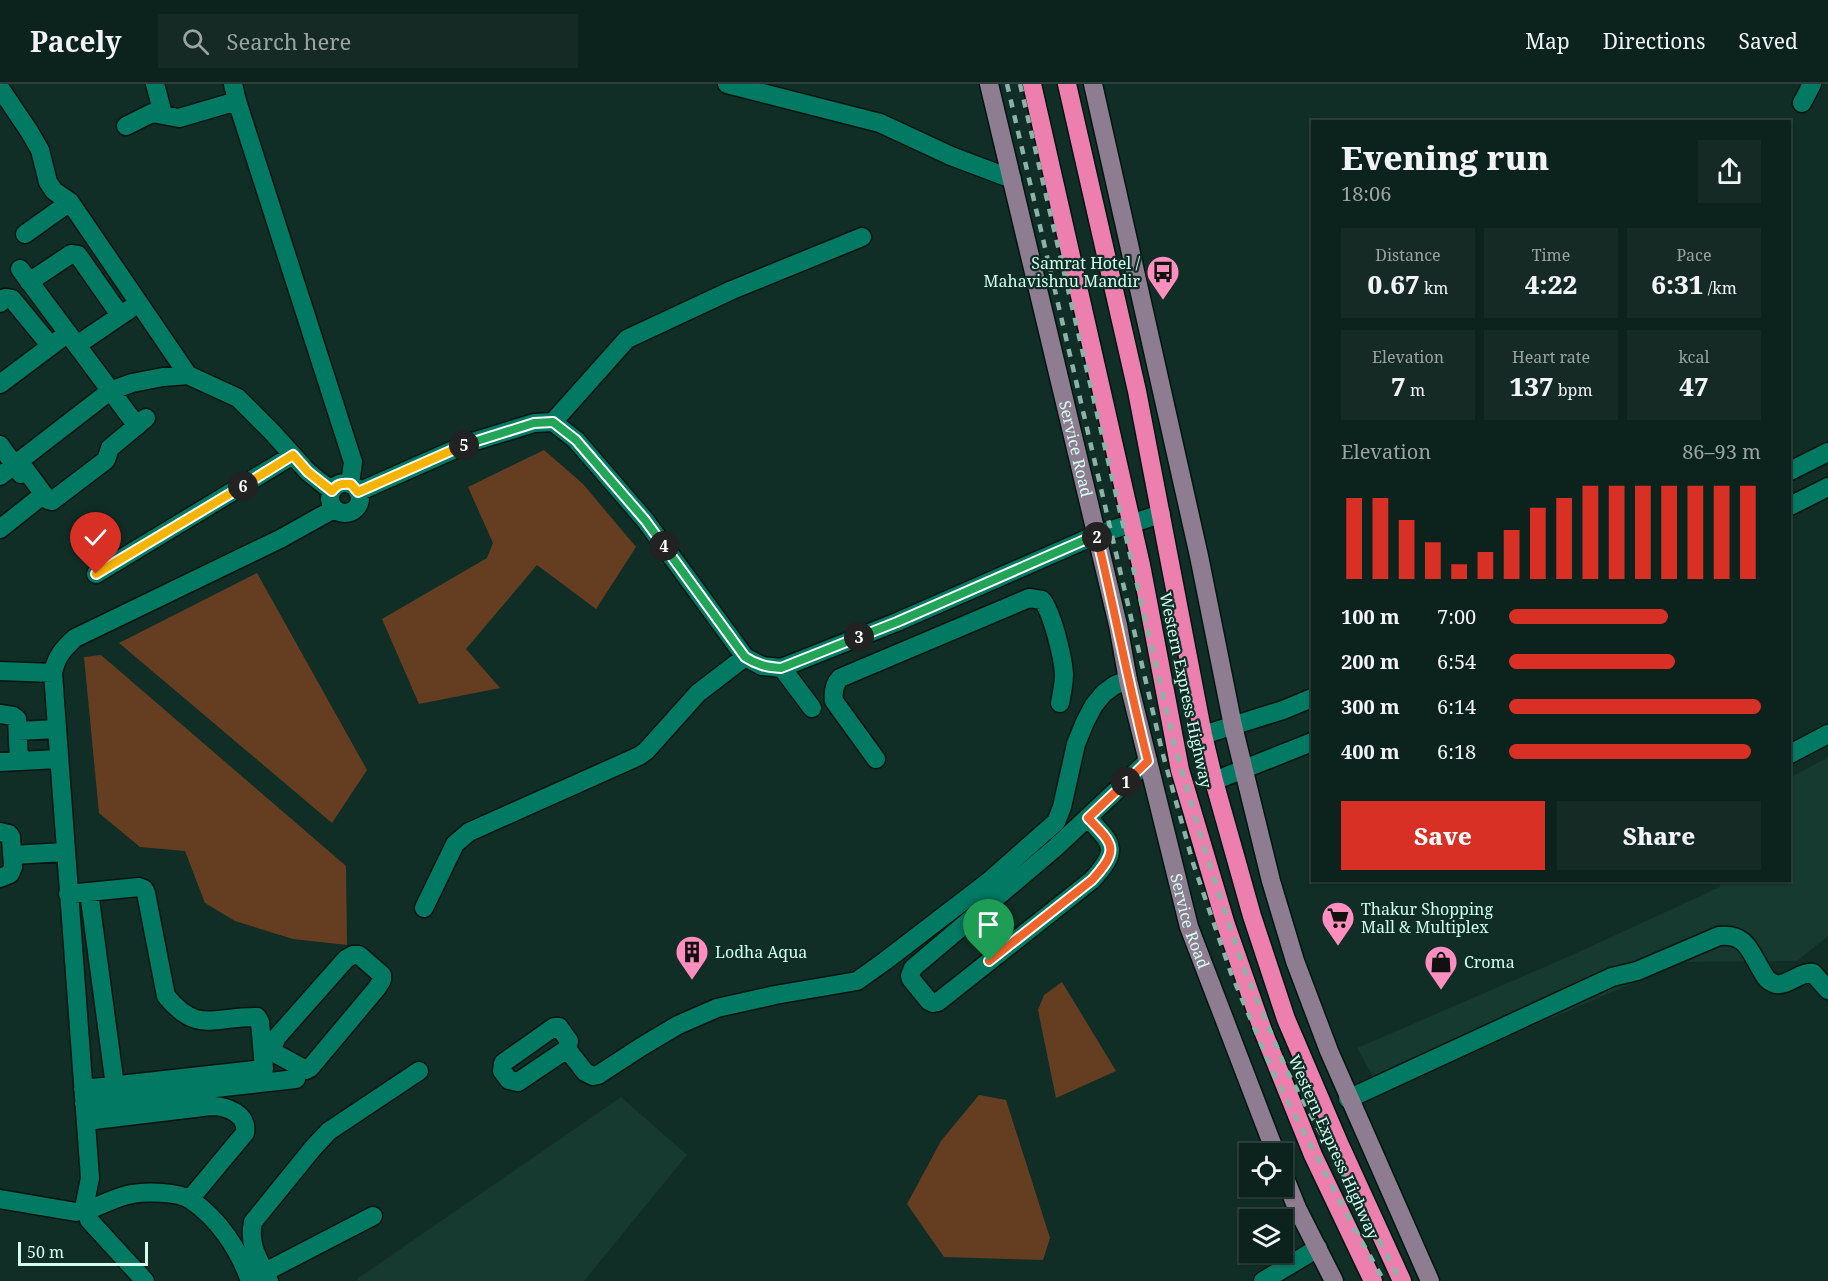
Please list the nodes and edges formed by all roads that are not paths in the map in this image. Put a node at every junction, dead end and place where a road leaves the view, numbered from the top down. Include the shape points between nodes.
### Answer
1 (155, 84) edge
2 (727, 84) edge
3 (989, 84) edge
4 (1032, 84) edge
5 (1067, 84) edge
6 (1093, 84) edge
7 (1812, 84) edge
8 (0, 88) edge
9 (235, 92) edge
10 (1802, 104) dead end
11 (163, 114) junction
12 (126, 126) dead end
13 (1012, 179) junction
14 (70, 202) junction
15 (26, 234) dead end
16 (862, 237) dead end
17 (0, 303) edge
18 (138, 303) junction
19 (120, 315) junction
20 (69, 334) junction
21 (45, 339) junction
22 (188, 375) junction
23 (0, 376) edge
24 (0, 384) edge
25 (110, 391) junction
26 (553, 422) junction
27 (0, 445) edge
28 (293, 455) junction
29 (1821, 456) edge
30 (11, 467) edge
31 (1791, 471) edge
32 (354, 488) junction
33 (1827, 488) edge
34 (333, 500) junction
35 (1791, 506) edge
36 (1161, 514) junction
37 (1131, 522) junction
38 (0, 529) edge
39 (1096, 535) junction
40 (96, 574) dead end
41 (921, 612) junction
42 (933, 639) junction
43 (745, 657) junction
44 (782, 668) junction
45 (0, 671) edge
46 (53, 673) junction
47 (1128, 680) junction
48 (1311, 698) edge
49 (1060, 703) dead end
50 (813, 708) dead end
51 (0, 714) edge
52 (1233, 726) junction
53 (57, 729) junction
54 (18, 731) junction
55 (1828, 734) edge
56 (1203, 735) junction
57 (1311, 742) edge
58 (1791, 753) edge
59 (58, 759) junction
60 (876, 759) dead end
61 (20, 761) junction
62 (1148, 761) junction
63 (0, 762) edge
64 (1243, 770) junction
65 (1214, 781) junction
66 (1088, 818) junction
67 (0, 832) edge
68 (65, 852) junction
69 (12, 855) junction
70 (0, 878) edge
71 (89, 892) junction
72 (68, 894) junction
73 (424, 908) dead end
74 (1828, 990) edge
75 (567, 1049) dead end
76 (271, 1051) junction
77 (419, 1071) dead end
78 (266, 1078) junction
79 (296, 1079) dead end
80 (115, 1086) junction
81 (153, 1088) junction
82 (211, 1098) junction
83 (84, 1104) junction
84 (1351, 1104) junction
85 (1272, 1143) edge
86 (1293, 1197) edge
87 (0, 1199) edge
88 (190, 1199) junction
89 (86, 1211) junction
90 (373, 1216) dead end
91 (1318, 1248) junction
92 (262, 1278) edge
93 (145, 1281) edge
94 (1263, 1281) edge
95 (1334, 1281) edge
96 (1373, 1281) edge
97 (1402, 1281) edge
98 (1430, 1281) edge

1 - 11 street
2 - 13 street via 880,123
3 - 13 main road, Service Road
4 - 37 highway, Western Express Highway
5 - 36 highway, Western Express Highway
6 - 52 main road via 1199,556
7 - 10 street
8 - 14 street via 40,150 48,182
9 - 11 street via 179,118
9 - 32 street via 352,462
11 - 12 street via 152,113
13 - 39 main road, Service Road
14 - 15 street
14 - 18 street
16 - 26 street via 732,290 627,339
17 - 21 street via 5,298 12,299
18 - 19 street
18 - 22 street
19 - 20 street
19 - 20 street via 78,255 71,254 25,275
20 - 21 street
20 - 24 street
20 - 25 street
21 - 23 street
22 - 25 street via 132,383
22 - 28 street via 238,398
25 - 30 street
25 - 30 street via 141,422 111,448 106,460 52,501
26 - 32 street via 534,423 469,443
26 - 43 street via 576,440 645,520
27 - 30 street
28 - 34 street
28 - 40 street
29 - 31 street
29 - 33 street
30 - 38 street via 44,505
32 - 34 street via 342,483 334,487
32 - 34 street via 360,497 354,510 340,513
33 - 35 street
34 - 46 street via 280,539 75,638 56,660
36 - 37 street
36 - 56 highway, Western Express Highway
37 - 39 street
37 - 96 highway, Western Express Highway via 1180,770 1226,925 1313,1155
39 - 41 street
39 - 47 main road, Service Road
41 - 42 street
41 - 44 street
42 - 49 street via 1029,598 1042,600 1049,611 1063,664
42 - 60 street via 837,681 834,701
43 - 44 street via 762,666
43 - 73 street via 698,693 639,756 460,838
44 - 50 street
45 - 46 street
46 - 53 street
47 - 62 main road, Service Road
47 - 75 street via 1104,693 1085,722 1056,822 970,896 857,981 717,1008 678,1025 598,1075 585,1072
48 - 52 street
51 - 54 street via 17,719
52 - 56 street
52 - 64 main road
53 - 54 street
53 - 59 street
54 - 61 street
55 - 58 street
56 - 65 highway, Western Express Highway
57 - 64 street
59 - 61 street
59 - 68 street
61 - 63 street
62 - 66 street
62 - 85 main road, Service Road via 1189,927
64 - 65 street
64 - 84 main road via 1295,961
65 - 97 highway, Western Express Highway via 1286,1019
66 - 66 street via 913,968 909,976 929,1001 938,1002 1101,870 1110,854 1110,845
67 - 69 street via 11,837
68 - 69 street
68 - 72 street
69 - 70 street via 12,871
71 - 72 street
71 - 78 street via 144,889 166,996 176,1009 200,1022 257,1017
71 - 80 street
72 - 83 street
74 - 84 street via 1808,973 1774,984 1742,939 1719,936 1637,971 1612,977
76 - 76 street via 306,1070 310,1068 377,988 382,975 359,955 346,959 277,1037
76 - 78 street
77 - 92 street via 329,1131 253,1222 250,1234
78 - 79 street
78 - 81 street
78 - 82 street
80 - 81 street
80 - 83 street
81 - 82 street
81 - 83 street
82 - 83 street
82 - 88 street via 232,1110 246,1126
83 - 89 street via 90,1178
84 - 98 main road
86 - 91 main road
87 - 89 street
88 - 89 street via 162,1193 132,1194
88 - 92 street via 222,1228 246,1269
89 - 93 street
90 - 92 street
91 - 94 street
91 - 95 main road

